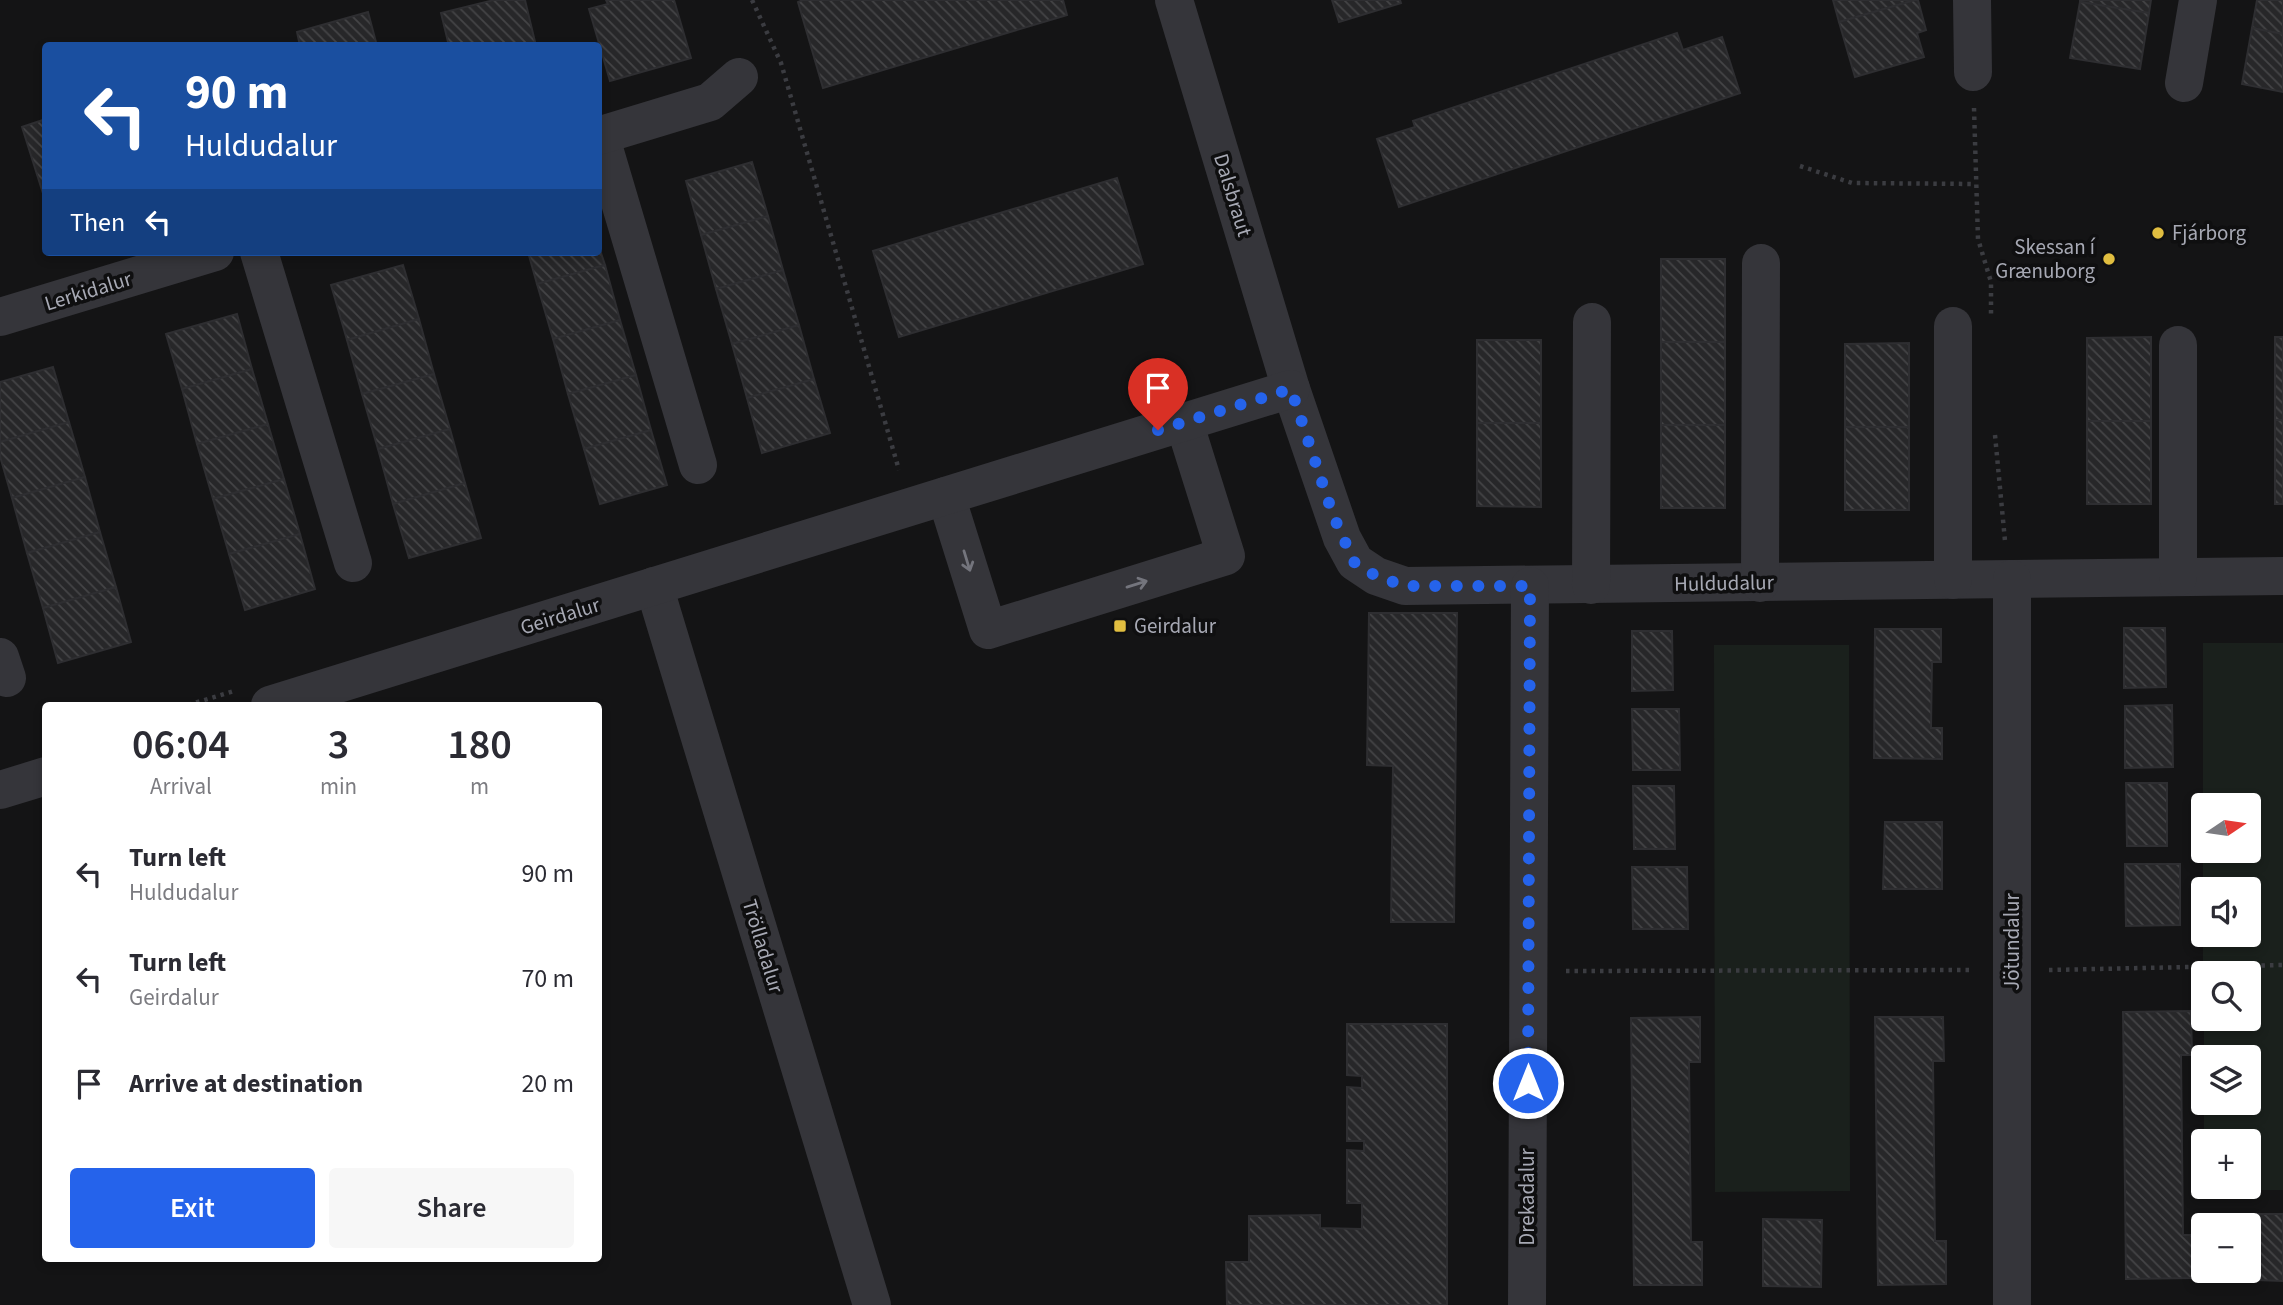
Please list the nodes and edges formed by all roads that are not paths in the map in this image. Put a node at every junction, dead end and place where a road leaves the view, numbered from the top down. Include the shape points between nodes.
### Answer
1 (1174, 0) edge
2 (1972, 0) edge
3 (2199, 0) edge
4 (1973, 72) dead end
5 (739, 77) dead end
6 (2184, 83) dead end
7 (602, 135) edge
8 (602, 146) edge
9 (202, 256) edge
10 (260, 256) edge
11 (1761, 263) dead end
12 (0, 317) edge
13 (1592, 322) dead end
14 (1953, 326) dead end
15 (2178, 345) dead end
16 (1291, 389) junction
17 (1184, 422) junction
18 (698, 465) dead end
19 (946, 496) junction
20 (353, 563) dead end
21 (2283, 576) edge
22 (2178, 577) junction
23 (2012, 579) junction
24 (1953, 580) junction
25 (1760, 583) junction
26 (1591, 585) junction
27 (654, 586) junction
28 (1530, 586) junction
29 (280, 702) edge
30 (42, 777) edge
31 (0, 790) edge
32 (872, 1305) edge
33 (1527, 1305) edge
34 (2012, 1305) edge

1 - 16 street, Dalsbraut
2 - 4 street
3 - 6 street
5 - 7 street via 710,102
8 - 18 street
9 - 12 street, Lerkidalur
10 - 20 street
11 - 25 street
13 - 26 street
14 - 24 street
15 - 22 street
16 - 17 street, Geirdalur
16 - 28 street, Huldudalur via 1329,504 1354,562 1405,586
17 - 19 street, Geirdalur
19 -> 17 street via 988,630 1120,589 1226,556
19 - 27 street, Geirdalur
21 - 22 street, Huldudalur
22 - 23 street, Huldudalur
23 - 24 street, Huldudalur
23 - 34 street, Jötundalur
24 - 25 street, Huldudalur
25 - 26 street, Huldudalur
26 - 28 street, Huldudalur
27 - 29 street, Geirdalur
27 - 32 street, Trölladalur
28 - 33 street, Drekadalur
30 - 31 street

